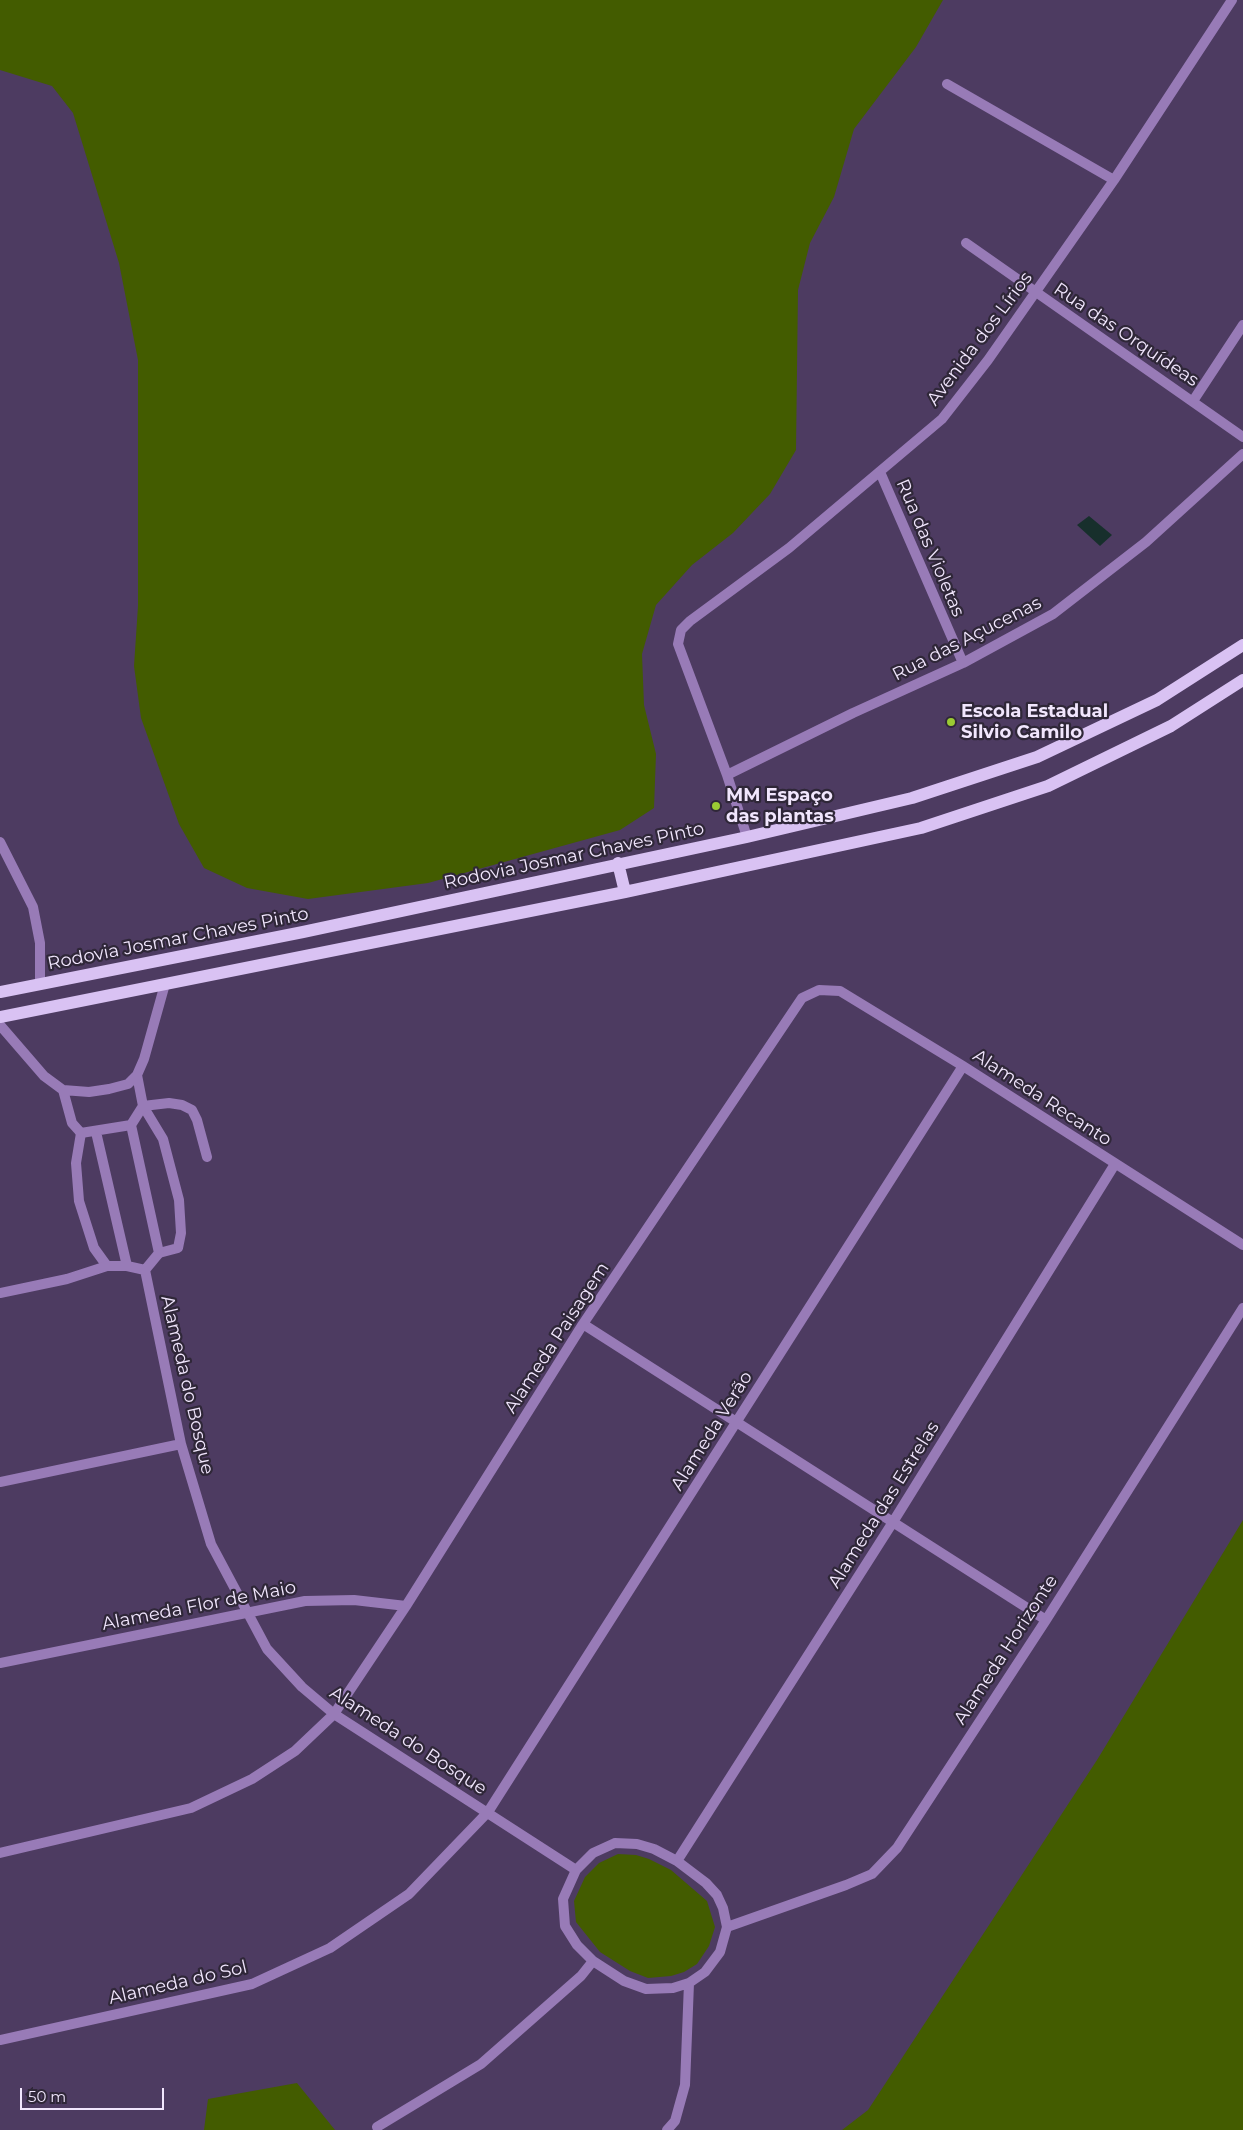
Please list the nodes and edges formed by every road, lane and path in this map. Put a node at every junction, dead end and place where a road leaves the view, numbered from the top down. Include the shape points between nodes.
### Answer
1 (1232, 0) edge
2 (947, 84) dead end
3 (1114, 180) junction
4 (966, 243) dead end
5 (1035, 293) junction
6 (1243, 325) edge
7 (1193, 401) junction
8 (1243, 437) edge
9 (1243, 454) edge
10 (880, 472) junction
11 (1243, 645) edge
12 (963, 664) junction
13 (1243, 680) edge
14 (727, 775) junction
15 (747, 837) junction
16 (0, 842) edge
17 (618, 863) junction
18 (625, 892) junction
19 (40, 983) junction
20 (165, 984) junction
21 (819, 990) joint
22 (0, 992) edge
23 (0, 1017) edge
24 (0, 1025) edge
25 (963, 1066) junction
26 (137, 1075) junction
27 (63, 1090) junction
28 (143, 1106) junction
29 (130, 1125) junction
30 (96, 1132) junction
31 (81, 1133) junction
32 (207, 1157) dead end
33 (1115, 1164) junction
34 (1243, 1245) edge
35 (159, 1253) junction
36 (107, 1266) junction
37 (127, 1266) junction
38 (146, 1270) junction
39 (0, 1294) edge
40 (1243, 1308) edge
41 (583, 1324) junction
42 (736, 1422) junction
43 (181, 1444) junction
44 (0, 1482) edge
45 (893, 1522) junction
46 (406, 1606) junction
47 (247, 1611) junction
48 (1046, 1620) junction
49 (0, 1664) edge
50 (334, 1714) junction
51 (488, 1812) junction
52 (0, 1853) edge
53 (677, 1861) junction
54 (576, 1870) junction
55 (727, 1927) junction
56 (592, 1961) junction
57 (689, 1983) junction
58 (0, 2040) edge
59 (377, 2127) dead end
60 (667, 2130) edge

1 - 3 street, Avenida dos Lírios
2 - 3 street
3 - 5 street, Avenida dos Lírios
4 - 5 street, Rua das Orquídeas
5 - 7 street, Rua das Orquídeas
5 - 10 street, Avenida dos Lírios via 942,419
6 - 7 street
7 - 8 street, Rua das Orquídeas
9 - 12 street, Rua das Açucenas via 1146,542 1053,614
10 - 12 street, Rua das Violetas
10 - 14 street, Avenida dos Lírios via 789,548 680,630 678,644
11 - 15 main road, Rodovia Josmar Chaves Pinto via 1157,700 1037,757 912,798
12 - 14 street, Rua das Açucenas
13 - 18 main road via 1171,726 1038,789 921,828
14 - 15 street
15 - 17 main road, Rodovia Josmar Chaves Pinto
16 - 19 street via 33,907 40,944
17 - 18 main road
17 - 19 main road, Rodovia Josmar Chaves Pinto via 303,932
18 - 20 main road
19 - 22 main road, Rodovia Josmar Chaves Pinto
20 - 23 main road
20 - 26 street
21 - 25 street, Alameda Recanto via 840,991
21 - 41 street, Alameda Paisagem via 802,998
24 - 27 street via 44,1076
25 - 33 street, Alameda Recanto
25 - 42 street, Alameda Verão
26 - 27 street via 128,1084 110,1090
26 - 28 street
27 - 31 street via 72,1123
28 - 29 street
28 - 32 street via 169,1103 192,1110 198,1120
28 - 35 street via 163,1139 179,1200 181,1233 178,1248
29 - 30 street
29 - 35 street
30 - 31 street
30 - 37 street
31 - 36 street via 76,1163 79,1201 94,1248
33 - 34 street, Alameda Recanto
33 - 45 street, Alameda das Estrelas
35 - 38 street
36 - 37 street
36 - 39 street
37 - 38 street
38 - 43 street, Alameda do Bosque
40 - 48 street, Alameda Horizonte
41 - 42 street
41 - 46 street, Alameda Paisagem
42 - 45 street
42 - 51 street, Alameda Verão
43 - 44 street
43 - 47 street, Alameda do Bosque via 211,1544
45 - 48 street
45 - 53 street, Alameda das Estrelas
46 - 47 street, Alameda Flor de Maio via 354,1600 305,1601
46 - 50 street, Alameda Paisagem
47 - 49 street, Alameda Flor de Maio
47 - 50 street, Alameda do Bosque via 267,1649 302,1687
48 - 55 street, Alameda Horizonte via 897,1848 872,1874
50 - 51 street, Alameda do Bosque
50 - 52 street, Alameda Paisagem via 295,1751 252,1779 191,1808
51 - 54 street, Alameda do Bosque
51 - 58 street, Alameda do Sol via 409,1894 330,1948 252,1984
53 - 54 street via 638,1844 615,1843 592,1853
53 - 55 street via 716,1895
54 - 56 street via 563,1899 565,1926
55 - 57 street via 720,1952 705,1972
56 - 57 street via 624,1981 646,1989 673,1988
56 - 59 street via 581,1976 481,2064
57 - 60 street via 685,2085 675,2121

